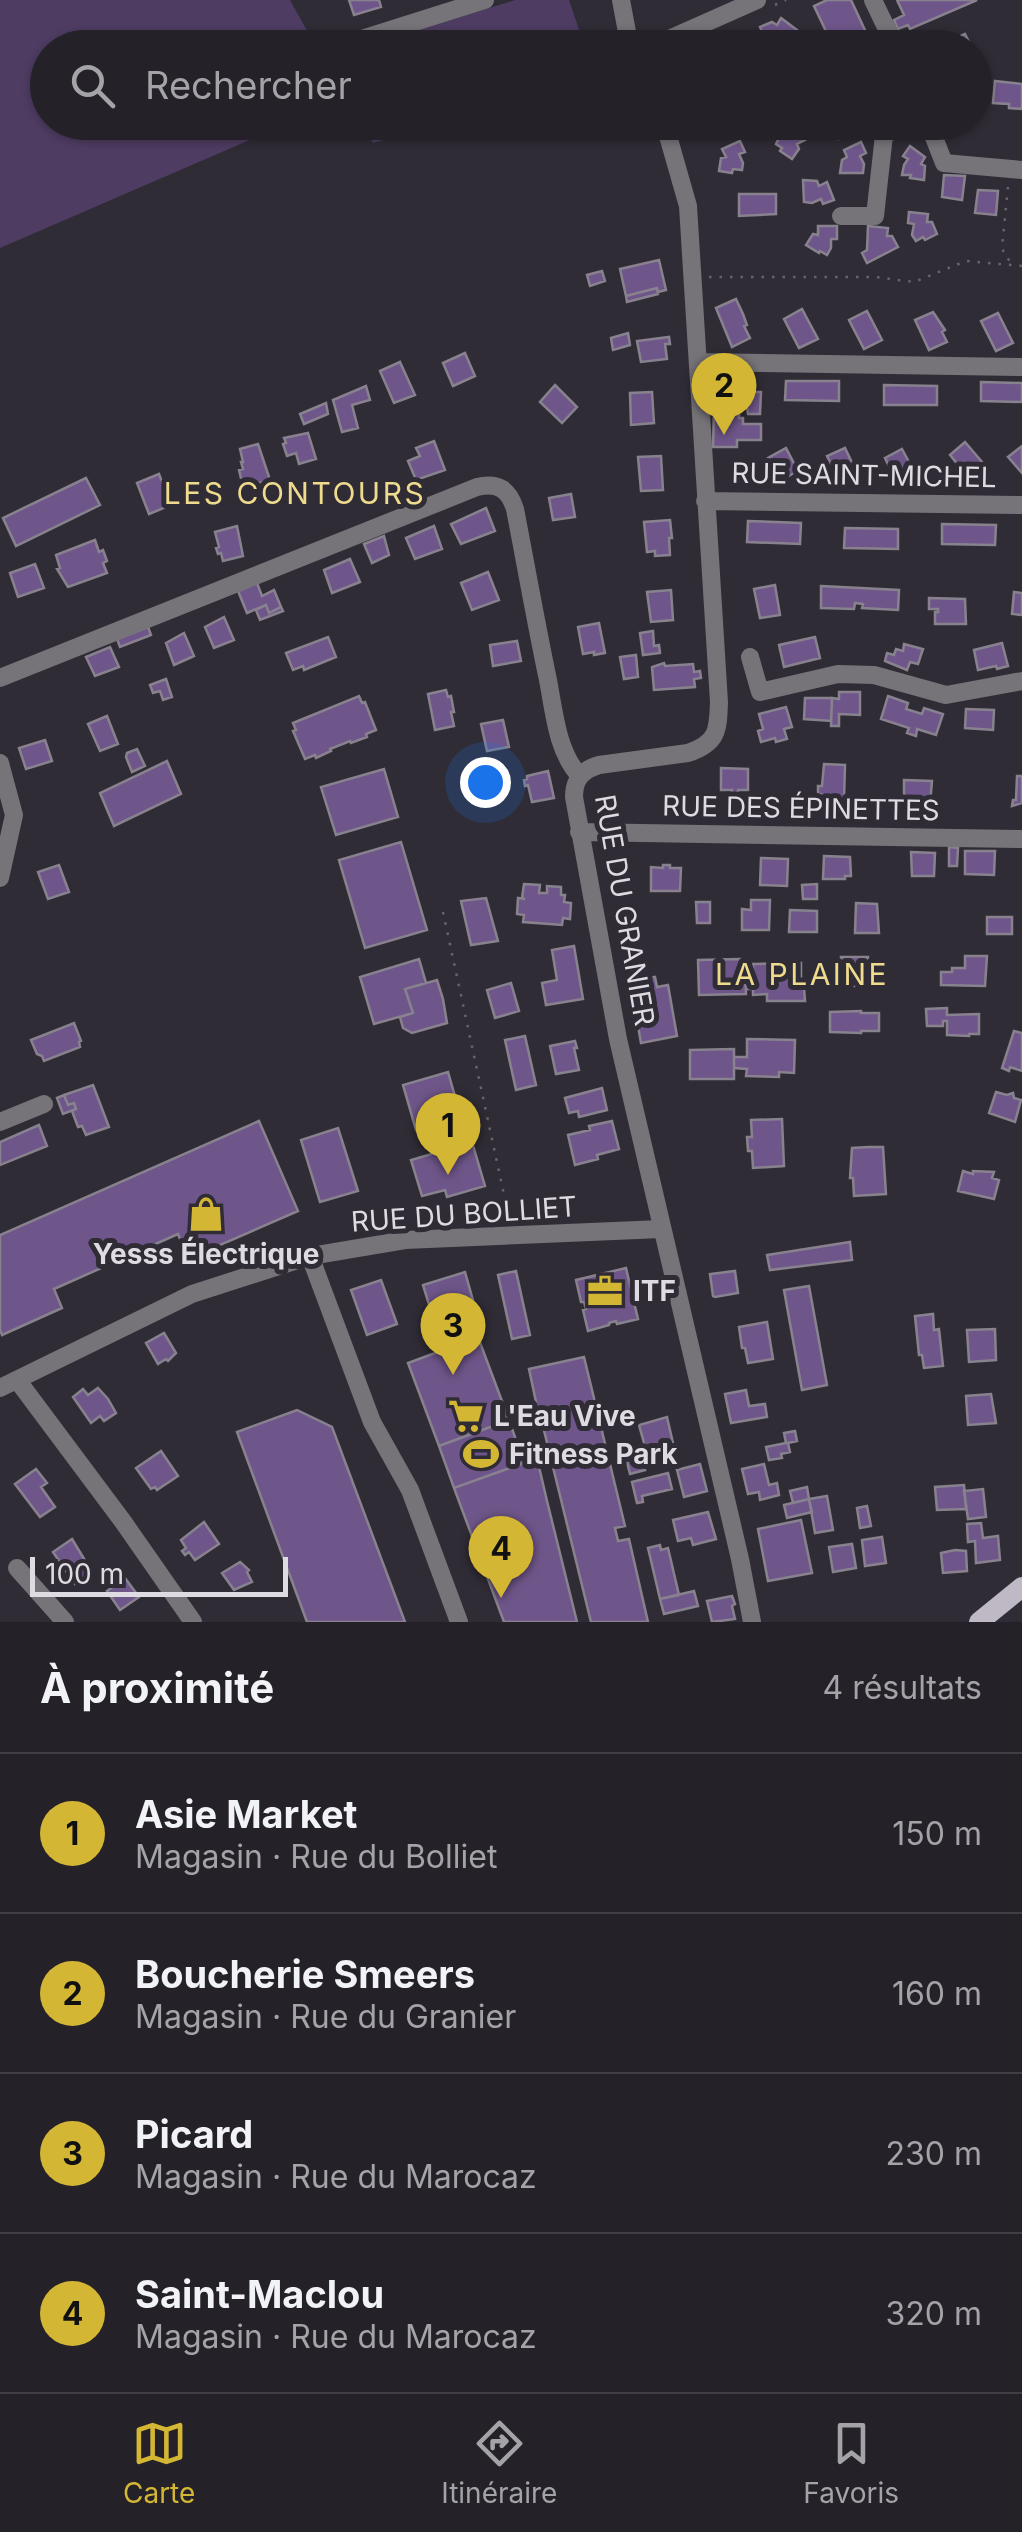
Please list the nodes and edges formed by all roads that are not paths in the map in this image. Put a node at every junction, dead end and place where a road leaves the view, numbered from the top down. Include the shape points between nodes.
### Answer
1 (485, 0) edge
2 (621, 0) edge
3 (757, 0) edge
4 (874, 0) edge
5 (390, 30) edge
6 (627, 30) edge
7 (690, 30) edge
8 (888, 30) edge
9 (669, 140) edge
10 (884, 140) edge
11 (935, 140) edge
12 (1016, 169) edge
13 (841, 216) dead end
14 (698, 362) junction
15 (1022, 367) edge
16 (705, 500) junction
17 (1022, 505) edge
18 (750, 657) dead end
19 (0, 678) edge
20 (1022, 682) edge
21 (0, 762) edge
22 (579, 776) junction
23 (579, 832) junction
24 (1022, 839) edge
25 (0, 878) edge
26 (44, 1104) dead end
27 (0, 1122) edge
28 (661, 1229) junction
29 (310, 1256) junction
30 (9, 1384) edge
31 (17, 1568) dead end
32 (1022, 1587) edge
33 (1000, 1604) junction
34 (65, 1622) edge
35 (192, 1622) edge
36 (459, 1622) edge
37 (752, 1622) edge
38 (979, 1622) edge
39 (987, 1622) edge

1 - 5 street
2 - 6 street
3 - 7 street
4 - 8 street
9 - 14 street, RUE DU GRANIER via 688,206
10 - 13 street via 875,216
11 - 12 street via 944,163
14 - 15 street
14 - 16 street, RUE DU GRANIER
16 - 17 street, RUE SAINT-MICHEL
16 - 22 street, RUE DU GRANIER via 716,733 702,748 599,764
18 - 20 street via 760,692 838,674 874,675 946,695
19 - 22 street via 478,487 498,486 516,510 560,739
21 - 25 street via 14,815
22 - 23 street, RUE DU GRANIER
23 - 24 street, RUE DES ÉPINETTES
23 - 28 street, RUE DU GRANIER
26 - 27 street
28 - 29 street, RUE DU BOLLIET via 405,1240
28 - 37 street, RUE DU GRANIER
29 - 30 street, RUE DU BOLLIET via 192,1294
29 - 36 street via 372,1422 410,1490
30 - 35 street via 124,1523
31 - 34 street
32 - 33 main road
33 - 38 main road
33 - 39 main road

